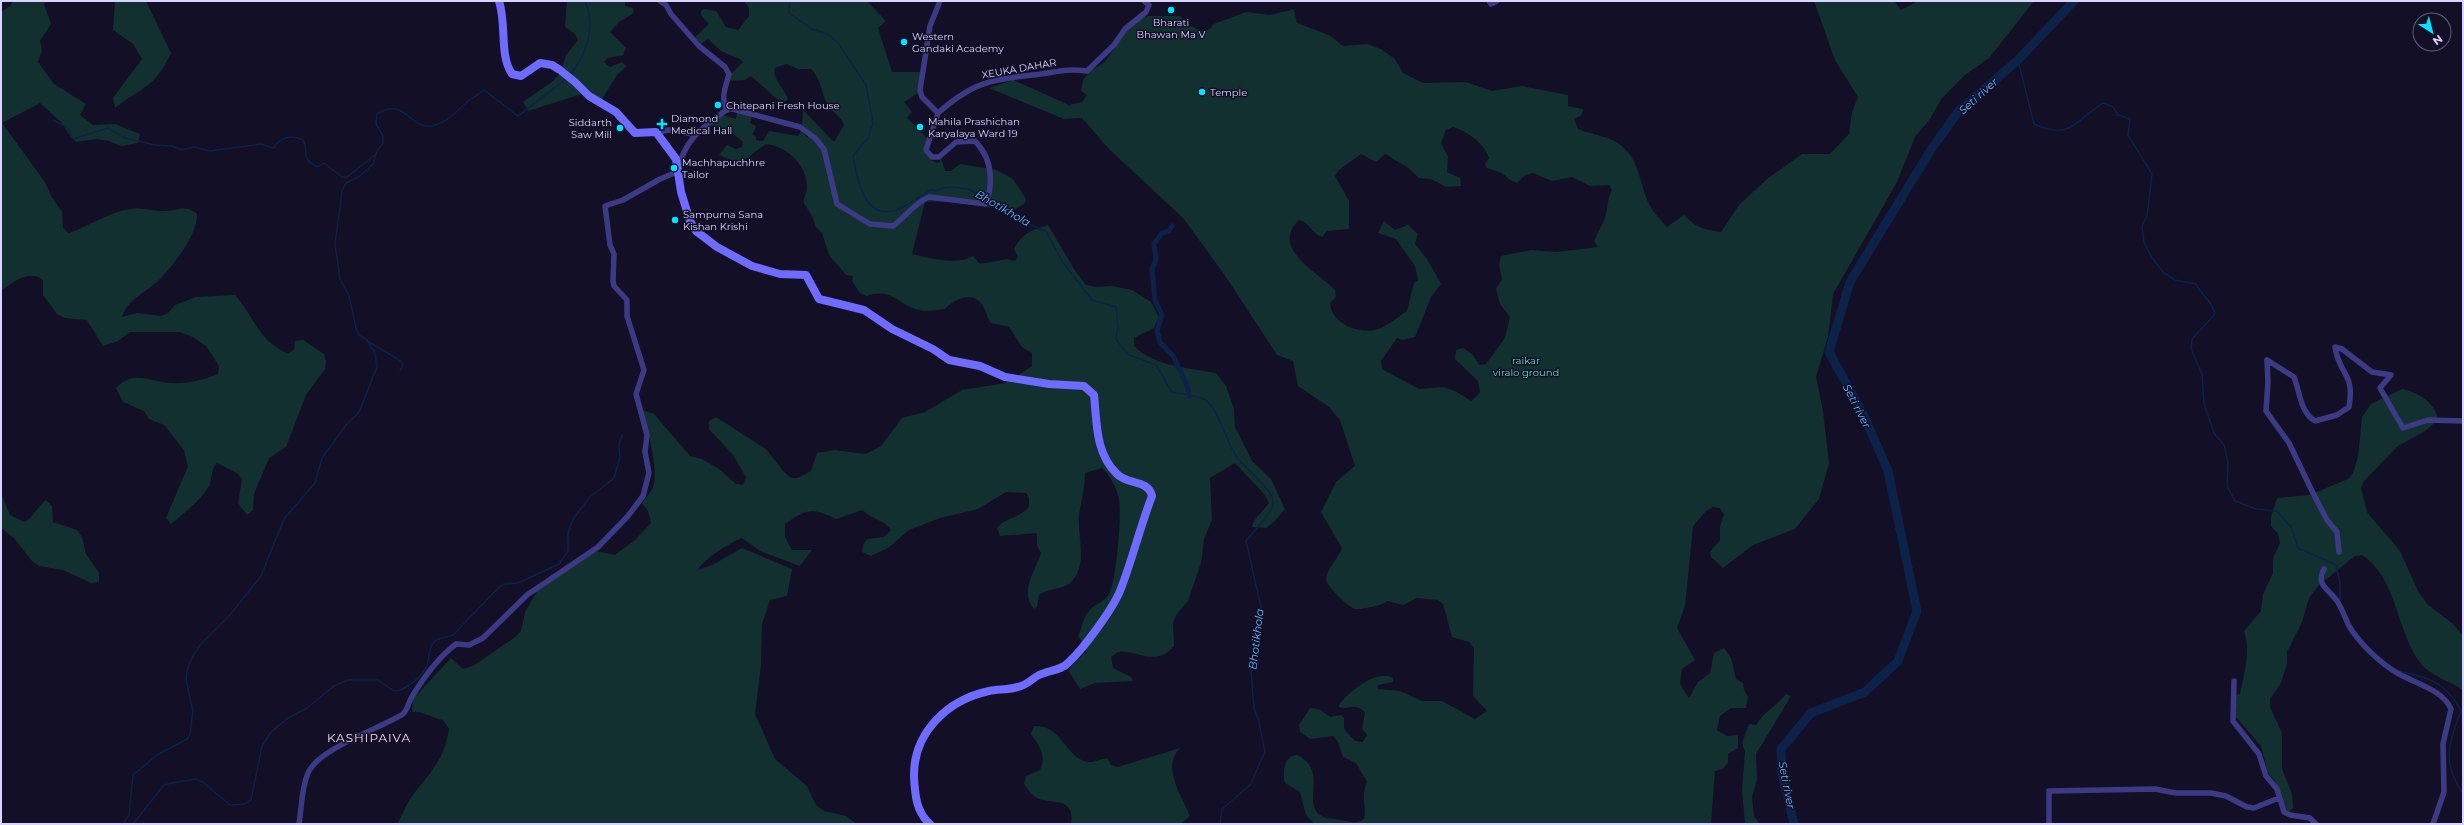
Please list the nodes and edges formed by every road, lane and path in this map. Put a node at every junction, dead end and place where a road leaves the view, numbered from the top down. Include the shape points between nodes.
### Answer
1 (499, 1) edge
2 (660, 1) edge
3 (940, 1) edge
4 (1489, 1) edge
5 (1497, 1) edge
6 (1147, 3) edge
7 (727, 110) junction
8 (938, 112) junction
9 (656, 132) junction
10 (699, 132) junction
11 (679, 172) junction
12 (2463, 421) edge
13 (2339, 552) dead end
14 (2324, 569) dead end
15 (2234, 681) dead end
16 (2280, 798) junction
17 (299, 824) edge
18 (930, 824) edge
19 (2049, 824) edge
20 (2316, 824) edge
21 (2433, 824) edge

1 - 9 main road via 504,15 505,60 512,74 521,76 540,63 552,65 576,82 589,96 616,112 635,133
2 - 7 street via 700,46 725,67 729,74 724,91 724,104
3 - 8 street via 930,26 920,90 922,97
4 - 5 street via 1492,4
6 - 8 street, XEUKA DAHAR via 1146,12 1125,29 1114,45 1087,71 1057,70 979,84 962,93
7 - 8 street via 739,110 777,123 791,124 808,132 824,149 837,204 870,224 893,226 911,212 922,199 929,197 986,204 991,173 985,152 975,142 956,142 939,157 932,157 926,150
7 - 10 street via 715,116
9 - 10 street
9 - 11 main road via 670,149
10 - 11 street via 684,149
11 - 17 street via 660,179 623,200 605,206 610,245 614,254 614,286 628,300 627,316 644,366 643,377 636,394 648,435 645,452 650,473 643,496 598,547 526,595 483,638 469,645 456,644 446,652 412,696 408,709 403,714 338,746 314,765 308,772 300,797
11 - 18 main road via 681,192 690,222 696,232 752,266 780,274 806,275 818,299 864,310 892,329 933,349 949,360 980,366 1005,377 1084,386 1091,390 1094,394 1099,441 1108,462 1123,478 1146,486 1150,490 1152,496 1120,592 1089,639 1068,663 1063,668 1039,675 1020,687 988,691 966,699 932,722 918,750 914,767 917,802 923,817
12 - 13 street via 2428,420 2403,428 2380,388 2391,375 2372,372 2342,349 2335,347 2336,358 2351,384 2349,408 2337,415 2315,421 2309,418 2303,406 2294,377 2266,360 2266,411 2289,444 2327,520 2337,532
14 - 21 street via 2320,577 2321,582 2368,649 2395,672 2442,696 2450,707 2452,714 2442,755 2444,792
15 - 16 street via 2233,721 2253,744 2266,776 2277,789
16 - 19 street via 2254,808 2226,796 2211,793 2176,793 2155,789 2049,791
16 - 20 street via 2284,812 2310,818

